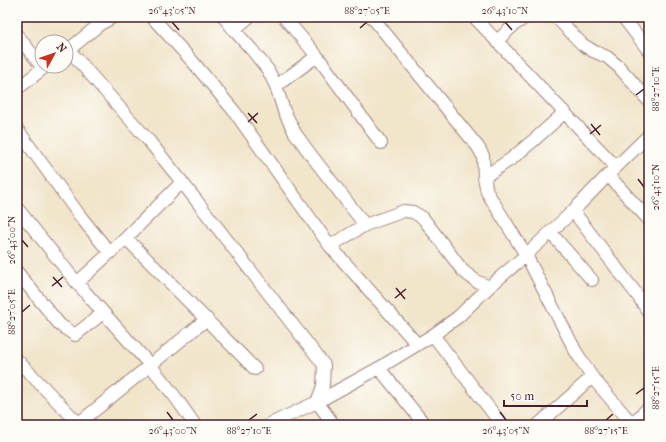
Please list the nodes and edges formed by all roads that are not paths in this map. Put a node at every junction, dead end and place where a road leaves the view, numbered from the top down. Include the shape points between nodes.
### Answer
1 (113, 17) edge
2 (152, 17) edge
3 (224, 17) edge
4 (249, 17) edge
5 (284, 17) edge
6 (372, 17) edge
7 (474, 17) edge
8 (526, 17) edge
9 (556, 17) edge
10 (623, 17) edge
11 (97, 21) edge
12 (234, 30) junction
13 (17, 35) edge
14 (497, 41) junction
15 (74, 44) edge
16 (649, 52) edge
17 (34, 54) edge
18 (316, 56) junction
19 (74, 59) edge
20 (36, 74) edge
21 (276, 86) junction
22 (17, 89) edge
23 (649, 101) edge
24 (565, 112) junction
25 (17, 129) edge
26 (649, 135) edge
27 (21, 143) edge
28 (381, 143) dead end
29 (612, 171) junction
30 (484, 177) junction
31 (182, 182) junction
32 (17, 208) edge
33 (573, 211) junction
34 (649, 220) edge
35 (365, 225) junction
36 (550, 232) junction
37 (126, 238) junction
38 (330, 246) junction
39 (110, 253) junction
40 (526, 255) junction
41 (17, 272) edge
42 (592, 280) dead end
43 (77, 283) junction
44 (489, 287) junction
45 (103, 313) junction
46 (649, 313) edge
47 (207, 319) junction
48 (433, 335) junction
49 (417, 344) junction
50 (17, 360) edge
51 (150, 365) junction
52 (379, 368) junction
53 (255, 369) dead end
54 (592, 377) junction
55 (317, 402) junction
56 (649, 407) edge
57 (79, 424) edge
58 (632, 424) edge
59 (195, 425) edge
60 (268, 425) edge
61 (334, 425) edge
62 (425, 425) edge
63 (502, 425) edge
64 (538, 425) edge

1 - 11 street
2 - 38 street via 234,111
3 - 12 street
4 - 12 street
5 - 18 street
6 - 30 street via 478,147 483,156
7 - 14 street
8 - 14 street
9 - 23 street via 582,44 593,52 607,57 619,67
10 - 16 street
11 - 15 street
12 - 21 street via 268,70
13 - 17 street
14 - 24 street
18 - 21 street
18 - 28 street
19 - 31 street via 149,141
20 - 22 street
21 - 35 street via 295,133
24 - 29 street
24 - 30 street via 511,159
25 - 27 street
26 - 29 street
27 - 39 street
29 - 33 street
29 - 34 street
30 - 40 street via 488,192
31 - 37 street
31 - 55 street via 324,365 323,386
32 - 43 street
33 - 36 street
33 - 46 street
35 - 38 street
35 - 44 street via 404,212 413,212 423,218 462,271
36 - 40 street
36 - 42 street
37 - 39 street
37 - 47 street
38 - 49 street
39 - 43 street
40 - 44 street
40 - 54 street via 576,352
41 - 45 street via 60,325 75,335
43 - 45 street
44 - 48 street via 458,317
45 - 51 street
47 - 51 street
47 - 53 street
48 - 49 street
48 - 63 street
49 - 52 street
50 - 57 street
51 - 57 street
51 - 59 street
52 - 55 street
52 - 62 street
54 - 58 street
54 - 64 street
55 - 60 street
55 - 61 street
56 - 58 street

